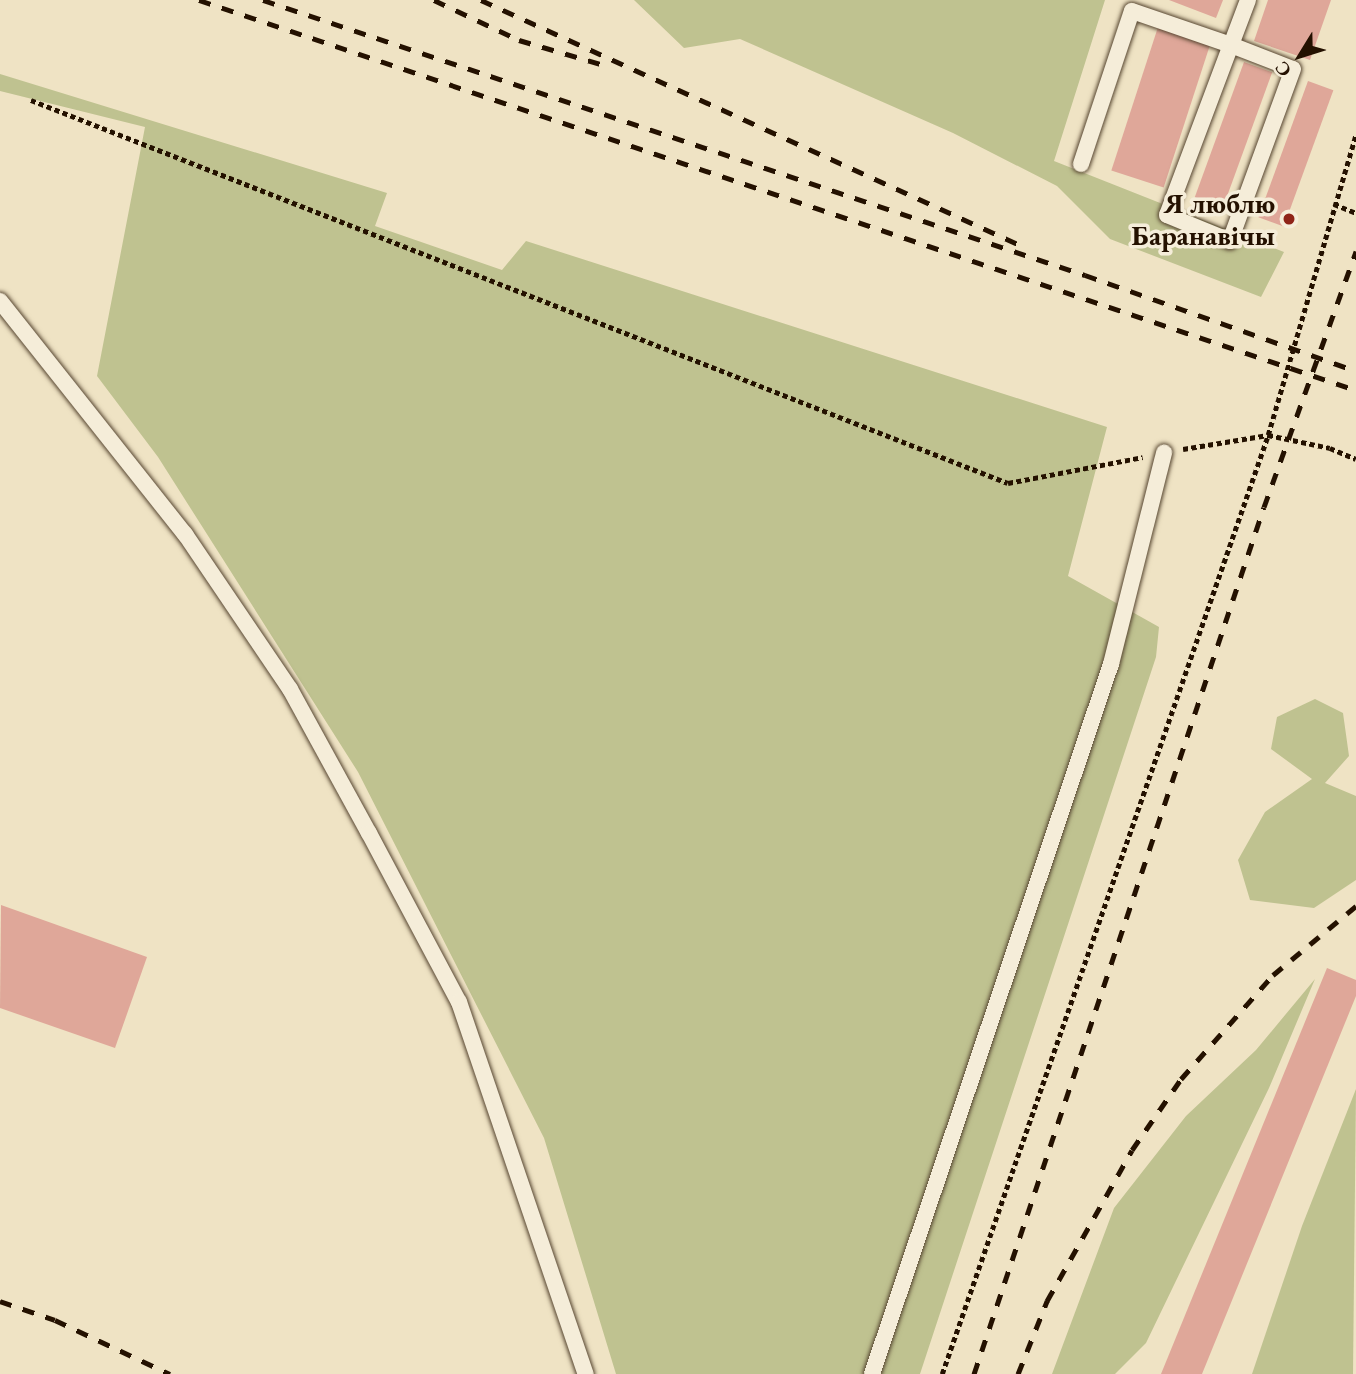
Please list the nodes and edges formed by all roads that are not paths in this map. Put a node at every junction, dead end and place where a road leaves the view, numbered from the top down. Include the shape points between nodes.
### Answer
1 (1248, 0) edge
2 (1133, 5) edge
3 (1231, 45) junction
4 (1081, 164) dead end
5 (0, 301) edge
6 (1164, 453) road end
7 (586, 1374) edge
8 (872, 1374) edge

1 - 3 lane
2 - 3 lane
2 - 4 lane
3 - 3 lane via 1293,69 1230,242 1167,215
5 - 7 lane via 185,534 290,689 369,833 459,1002
6 - 8 lane via 1111,664

